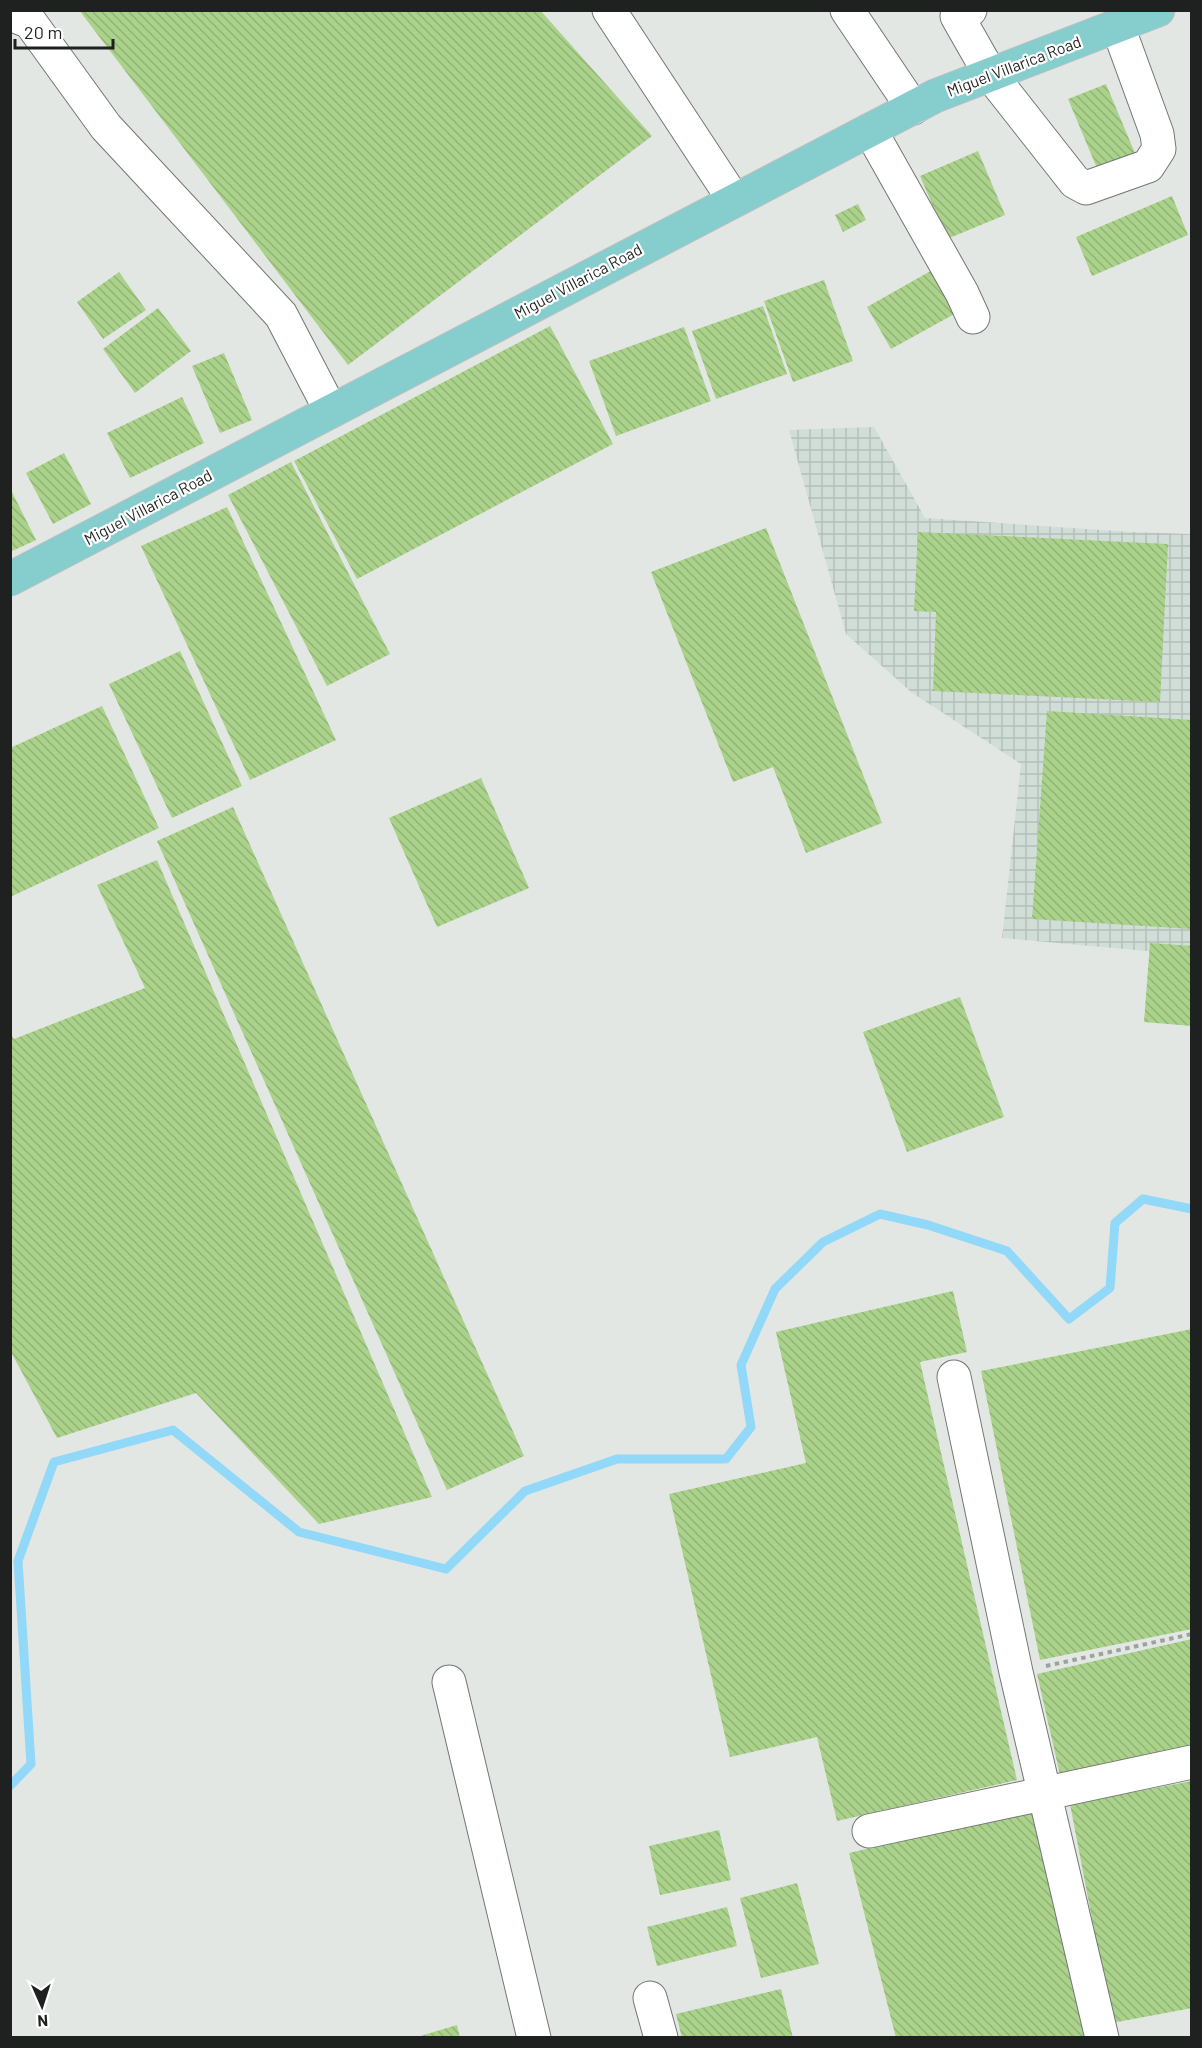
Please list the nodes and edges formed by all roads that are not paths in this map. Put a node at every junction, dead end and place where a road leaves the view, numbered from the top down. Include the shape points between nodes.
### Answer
1 (609, 10) edge
2 (848, 10) edge
3 (970, 10) edge
4 (1158, 10) edge
5 (10, 14) edge
6 (1118, 27) junction
7 (990, 74) junction
8 (913, 108) junction
9 (870, 130) junction
10 (734, 200) junction
11 (973, 317) dead end
12 (331, 411) junction
13 (10, 579) edge
14 (954, 1377) dead end
15 (449, 1682) dead end
16 (1191, 1762) edge
17 (1046, 1794) junction
18 (869, 1832) dead end
19 (650, 1998) dead end
20 (534, 2037) edge
21 (661, 2037) edge
22 (1102, 2037) edge

1 - 10 lane
2 - 8 lane
3 - 7 lane via 957,16
4 - 6 main road, Miguel Villarica Road
5 - 12 lane via 30,22 106,127 281,315
6 - 7 main road, Miguel Villarica Road
6 - 7 lane via 1157,134 1159,149 1148,166 1086,188 1075,182
7 - 8 main road, Miguel Villarica Road
8 - 9 main road, Miguel Villarica Road
9 - 10 main road, Miguel Villarica Road
9 - 11 lane
10 - 12 main road, Miguel Villarica Road
12 - 13 main road, Miguel Villarica Road
14 - 17 lane via 1016,1672
15 - 20 lane
16 - 17 lane
17 - 18 lane
17 - 22 lane
19 - 21 lane

